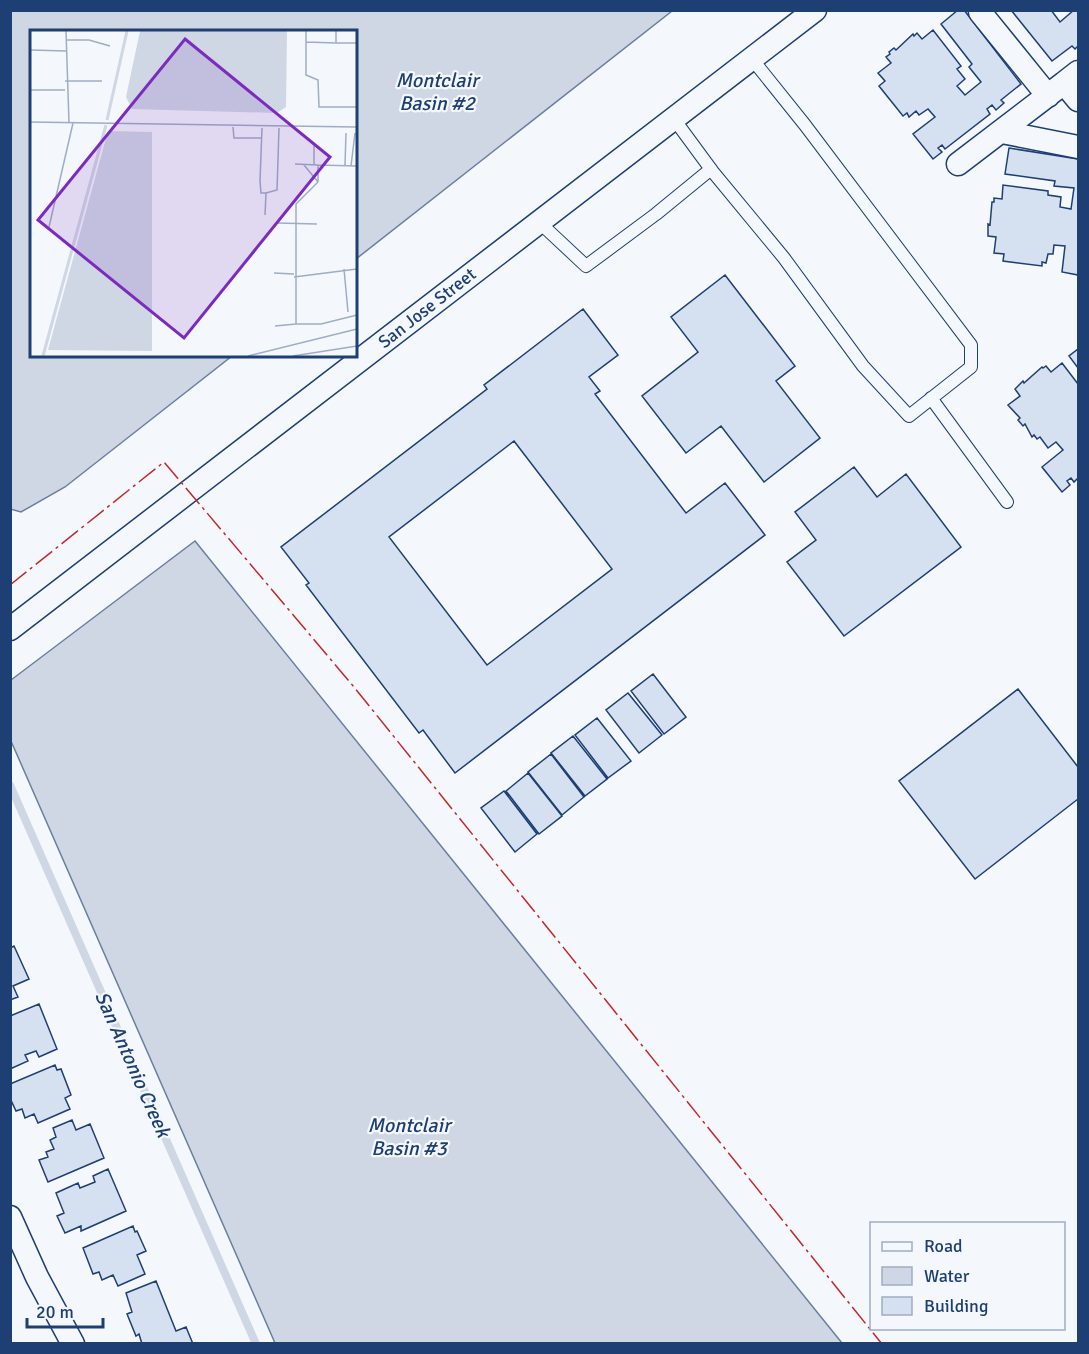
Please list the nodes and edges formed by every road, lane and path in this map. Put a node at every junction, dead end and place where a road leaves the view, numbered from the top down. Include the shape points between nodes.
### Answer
1 (815, 10) edge
2 (980, 12) dead end
3 (752, 59) junction
4 (1067, 88) edge
5 (675, 118) junction
6 (1002, 132) junction
7 (1078, 147) edge
8 (958, 164) dead end
9 (711, 169) junction
10 (538, 222) junction
11 (931, 398) junction
12 (1007, 502) dead end
13 (10, 629) edge
14 (10, 1217) edge
15 (73, 1344) edge

1 - 3 street, San Jose Street
2 - 4 street
3 - 5 street, San Jose Street
3 - 11 lane via 971,345 971,367
4 - 6 street
5 - 9 lane
5 - 10 street, San Jose Street
6 - 7 street
6 - 8 street
9 - 10 lane via 586,266
9 - 11 lane via 784,258 863,366 909,416
10 - 13 street, San Jose Street
11 - 12 lane
14 - 15 street

